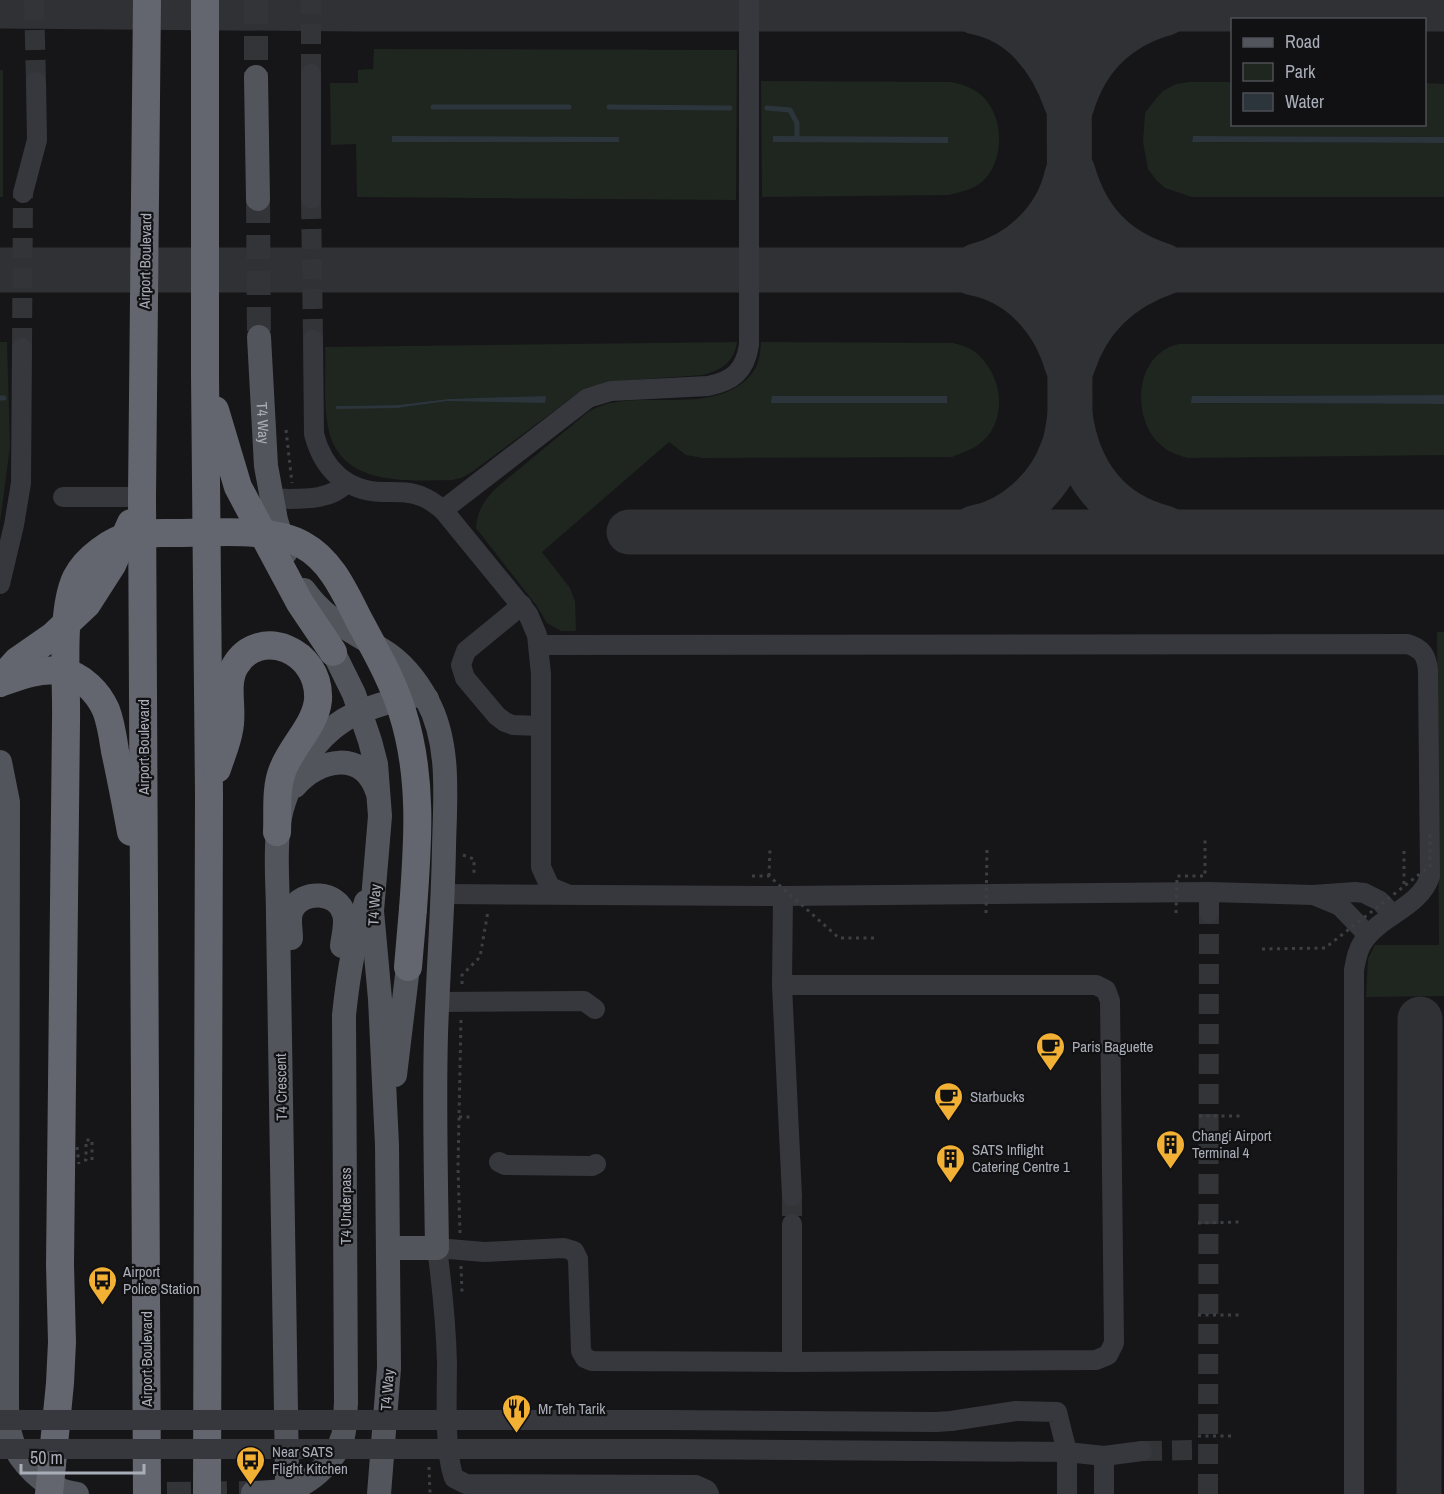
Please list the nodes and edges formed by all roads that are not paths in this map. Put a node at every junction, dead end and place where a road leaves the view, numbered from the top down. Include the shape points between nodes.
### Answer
1 (147, 0) edge
2 (206, 0) edge
3 (748, 0) edge
4 (311, 74) tunnel mouth
5 (256, 77) tunnel mouth
6 (36, 82) tunnel mouth
7 (23, 193) tunnel mouth
8 (258, 199) tunnel mouth
9 (311, 199) tunnel mouth
10 (259, 337) tunnel mouth
11 (313, 340) tunnel mouth
12 (22, 348) tunnel mouth
13 (205, 376) junction
14 (346, 483) junction
15 (142, 496) junction
16 (63, 497) dead end
17 (271, 499) junction
18 (443, 510) junction
19 (0, 584) edge
20 (302, 588) junction
21 (522, 605) junction
22 (539, 645) junction
23 (333, 652) junction
24 (0, 681) edge
25 (427, 699) junction
26 (360, 712) junction
27 (540, 726) junction
28 (0, 762) edge
29 (210, 794) junction
30 (379, 797) junction
31 (285, 800) junction
32 (8, 816) junction
33 (278, 832) junction
34 (0, 839) edge
35 (377, 866) junction
36 (1209, 892) junction
37 (443, 894) junction
38 (572, 895) junction
39 (1313, 895) junction
40 (783, 896) junction
41 (144, 902) junction
42 (1209, 913) tunnel mouth
43 (1394, 915) junction
44 (1368, 935) junction
45 (408, 967) junction
46 (782, 985) junction
47 (437, 1002) junction
48 (595, 1009) dead end
49 (344, 1015) junction
50 (281, 1057) junction
51 (435, 1089) junction
52 (387, 1145) junction
53 (499, 1162) dead end
54 (596, 1164) dead end
55 (792, 1196) tunnel mouth
56 (792, 1224) tunnel mouth
57 (388, 1248) junction
58 (437, 1248) junction
59 (792, 1362) junction
60 (389, 1368) junction
61 (0, 1420) edge
62 (384, 1433) junction
63 (0, 1449) edge
64 (1142, 1451) tunnel mouth
65 (1067, 1452) junction
66 (1104, 1456) junction
67 (287, 1484) edge
68 (253, 1493) edge
69 (48, 1494) edge
70 (77, 1494) edge
71 (147, 1494) edge
72 (207, 1494) edge
73 (369, 1494) edge
74 (379, 1494) edge
75 (395, 1494) edge
76 (710, 1494) edge
77 (1067, 1494) edge
78 (1104, 1494) edge
79 (1354, 1494) edge

1 - 15 highway, Airport Boulevard
2 - 13 highway
3 - 18 lane via 749,345 742,369 722,383 708,386 611,390 588,398
4 - 9 lane
5 - 8 main road
6 - 7 lane via 37,140
10 - 17 main road, T4 Way
11 - 14 lane via 314,434 330,469
12 - 19 lane via 21,483
13 - 23 highway via 238,487 300,603
13 - 29 highway
14 - 17 lane via 322,497
14 - 18 lane via 364,490 413,493
15 - 16 lane
15 - 24 highway via 112,565 87,604 54,636 17,661
15 - 41 highway, Airport Boulevard
17 - 20 main road, T4 Way via 282,542
18 - 21 lane
20 - 23 main road, T4 Way
20 - 25 main road via 327,617 402,666
21 - 22 lane via 534,625
21 - 27 lane via 466,651 461,665 465,678 497,716 513,725
22 - 27 lane
22 - 43 lane via 1414,646 1425,656 1428,671 1430,876 1424,890
23 - 26 main road, T4 Way
24 - 41 highway via 28,673 62,671 87,684 97,695 106,710 112,734
25 - 26 main road, T4 Crescent via 409,696
25 - 37 main road via 437,722 444,764
26 - 30 main road, T4 Way via 376,764
26 - 31 main road, T4 Crescent via 345,719 319,742 299,770
27 - 38 lane via 541,867 550,887
28 - 32 main road
29 - 33 highway via 230,728 234,667 259,648 282,647 293,651 303,658 315,677 318,702 279,780
29 - 72 highway
30 - 31 main road via 364,770 341,762 318,768 297,783
30 - 35 main road, T4 Way
31 - 33 main road, T4 Crescent
32 - 34 lane
32 - 70 main road via 9,1431 23,1460 36,1474 55,1488
33 - 50 main road, T4 Crescent
35 - 49 main road, T4 Underpass via 356,933
35 - 52 main road, T4 Way via 372,911
36 - 39 lane
36 - 40 lane
36 - 42 lane
37 - 38 lane
37 - 47 main road
38 - 40 lane
39 - 43 lane via 1364,893 1380,901
39 - 44 lane via 1340,906
40 - 46 lane
41 - 71 highway, Airport Boulevard
43 - 44 lane
44 - 79 lane via 1356,956 1353,1002
45 - 51 main road
45 - 52 main road
45 - 69 highway, bridge via 418,832 413,752 402,710 384,668 328,567 303,544 261,534 152,533 131,536 100,550 77,575 67,608 62,1342
46 - 55 lane
46 - 59 lane via 1096,985 1106,990 1110,1000 1114,1343 1108,1355 1096,1360
47 - 48 lane via 584,1001
47 - 51 main road
49 - 50 main road via 344,914 334,899 312,896 296,904 291,916
49 - 68 main road, T4 Underpass via 343,1434 338,1449 306,1482 291,1489
50 - 67 main road, T4 Crescent
51 - 58 main road
52 - 57 main road, T4 Way
53 - 54 lane via 538,1166
56 - 59 lane
57 - 58 main road
57 - 60 main road, T4 Way
58 - 59 lane via 574,1251 578,1259 581,1351 592,1361
58 - 76 lane via 446,1316 448,1428 454,1478 466,1485 696,1485
60 - 62 main road, T4 Way
60 - 75 main road
61 - 65 lane, bridge via 936,1422 1035,1410 1057,1412
62 - 73 main road
62 - 74 main road, T4 Way
63 - 65 lane, bridge
64 - 66 lane
65 - 66 lane
65 - 77 lane
66 - 78 lane

